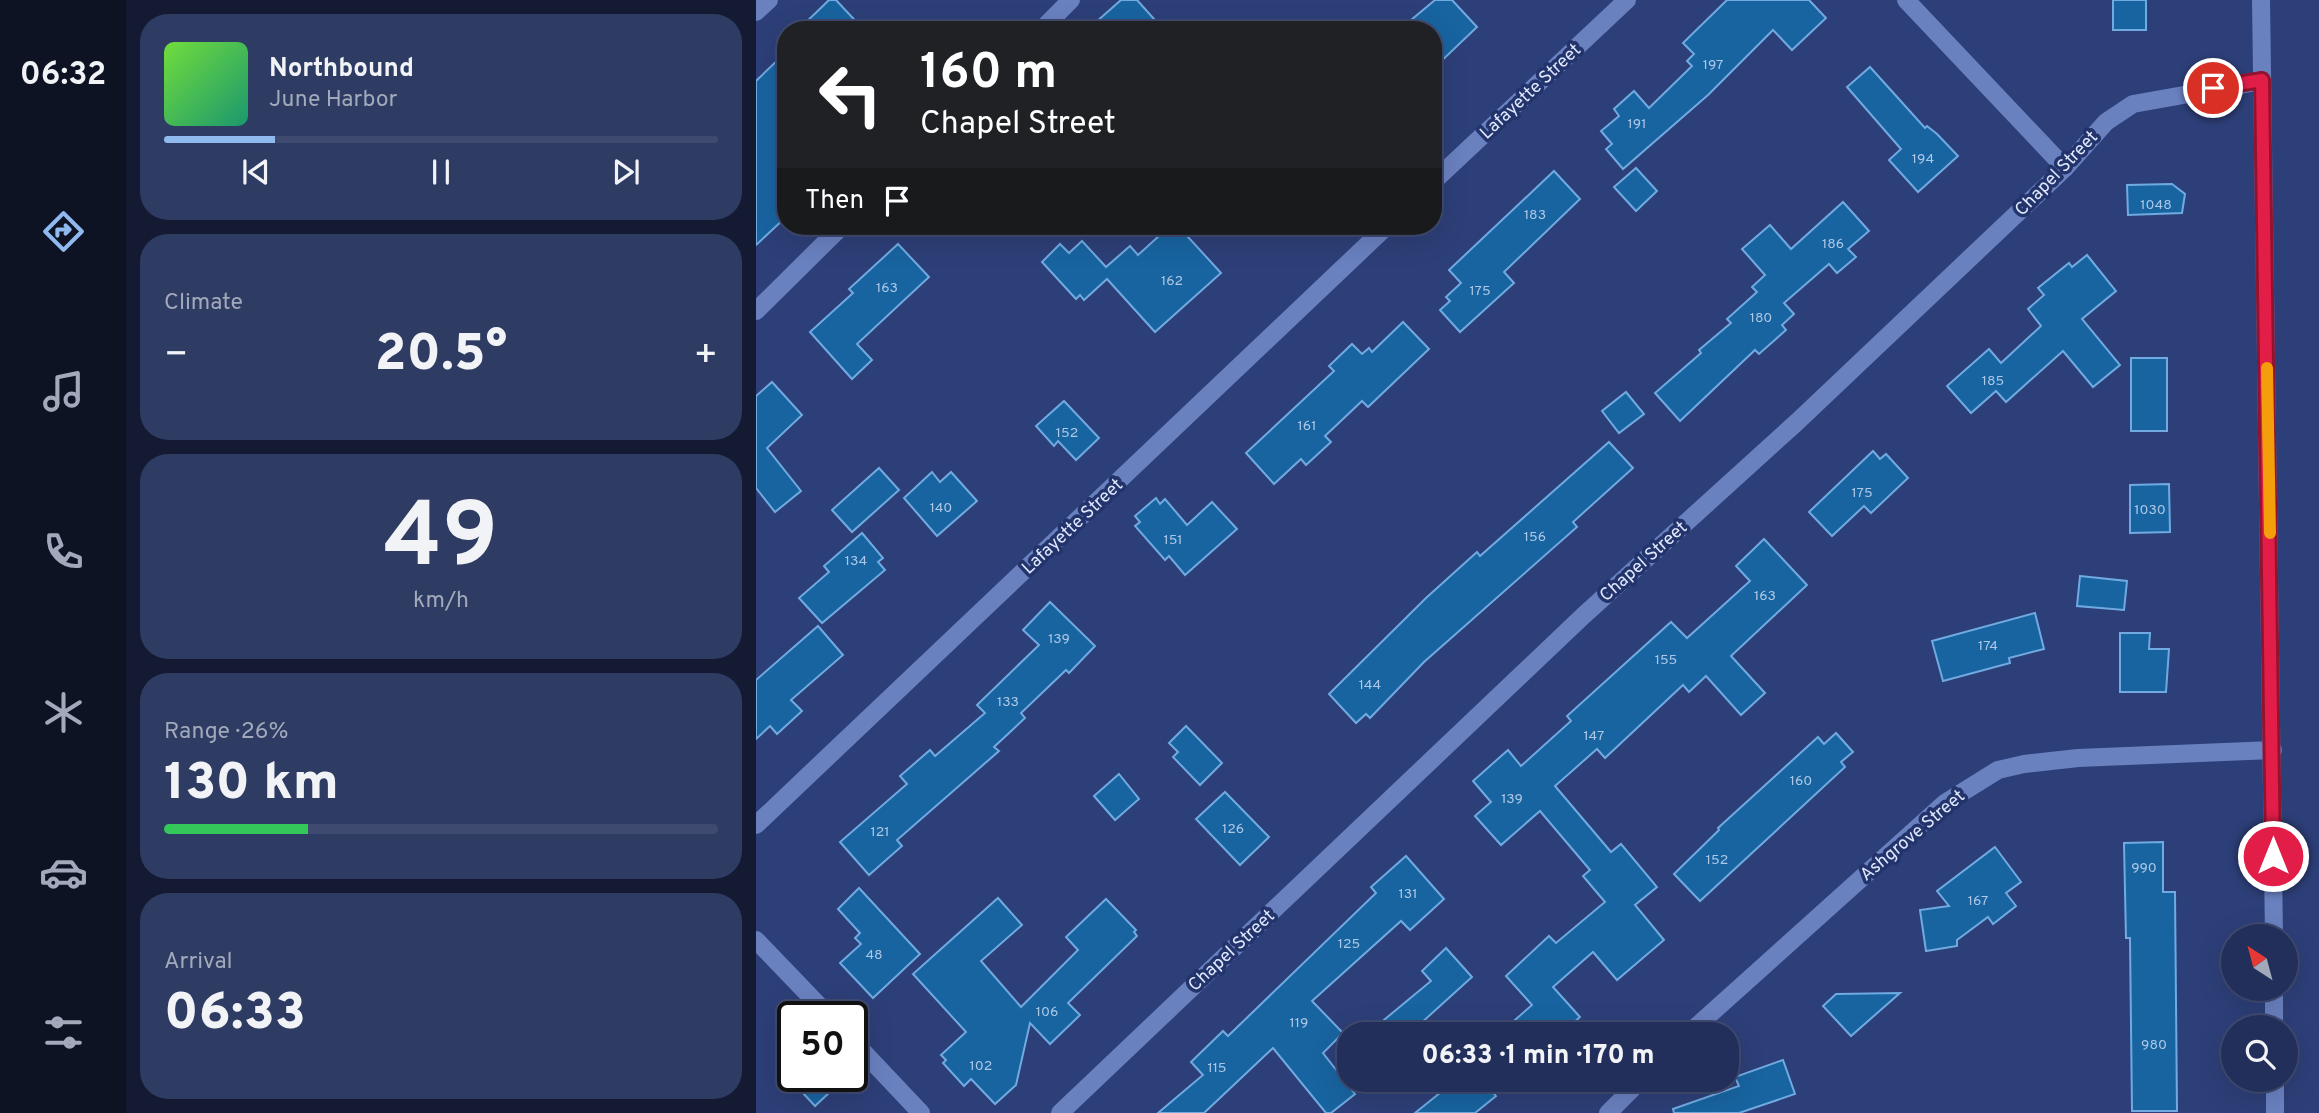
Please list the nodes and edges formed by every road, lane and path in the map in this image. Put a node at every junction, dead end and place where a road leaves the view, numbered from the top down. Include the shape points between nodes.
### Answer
1 (769, 0) edge
2 (1071, 0) edge
3 (1627, 0) edge
4 (1906, 0) edge
5 (2261, 0) edge
6 (756, 12) edge
7 (1050, 21) edge
8 (2262, 80) junction
9 (2065, 168) junction
10 (1442, 174) edge
11 (833, 235) edge
12 (1378, 235) edge
13 (756, 311) edge
14 (2273, 750) junction
15 (756, 825) edge
16 (2274, 924) edge
17 (756, 940) edge
18 (815, 1001) edge
19 (1701, 1022) edge
20 (868, 1057) edge
21 (1629, 1092) edge
22 (2275, 1092) edge
23 (921, 1113) edge
24 (1060, 1113) edge
25 (1608, 1113) edge
26 (2275, 1113) edge

1 - 6 street
2 - 7 street
3 - 10 street, Lafayette Street
4 - 9 street
5 - 8 street
8 - 9 street, Chapel Street via 2133,104 2106,122
8 - 14 street
9 - 24 street, Chapel Street via 1797,422 1583,616
11 - 13 street
12 - 15 street, Lafayette Street
14 - 16 street
14 - 19 street, Ashgrove Street via 2078,758 1998,770 1945,803
17 - 18 street
20 - 23 street
21 - 25 street
22 - 26 street

